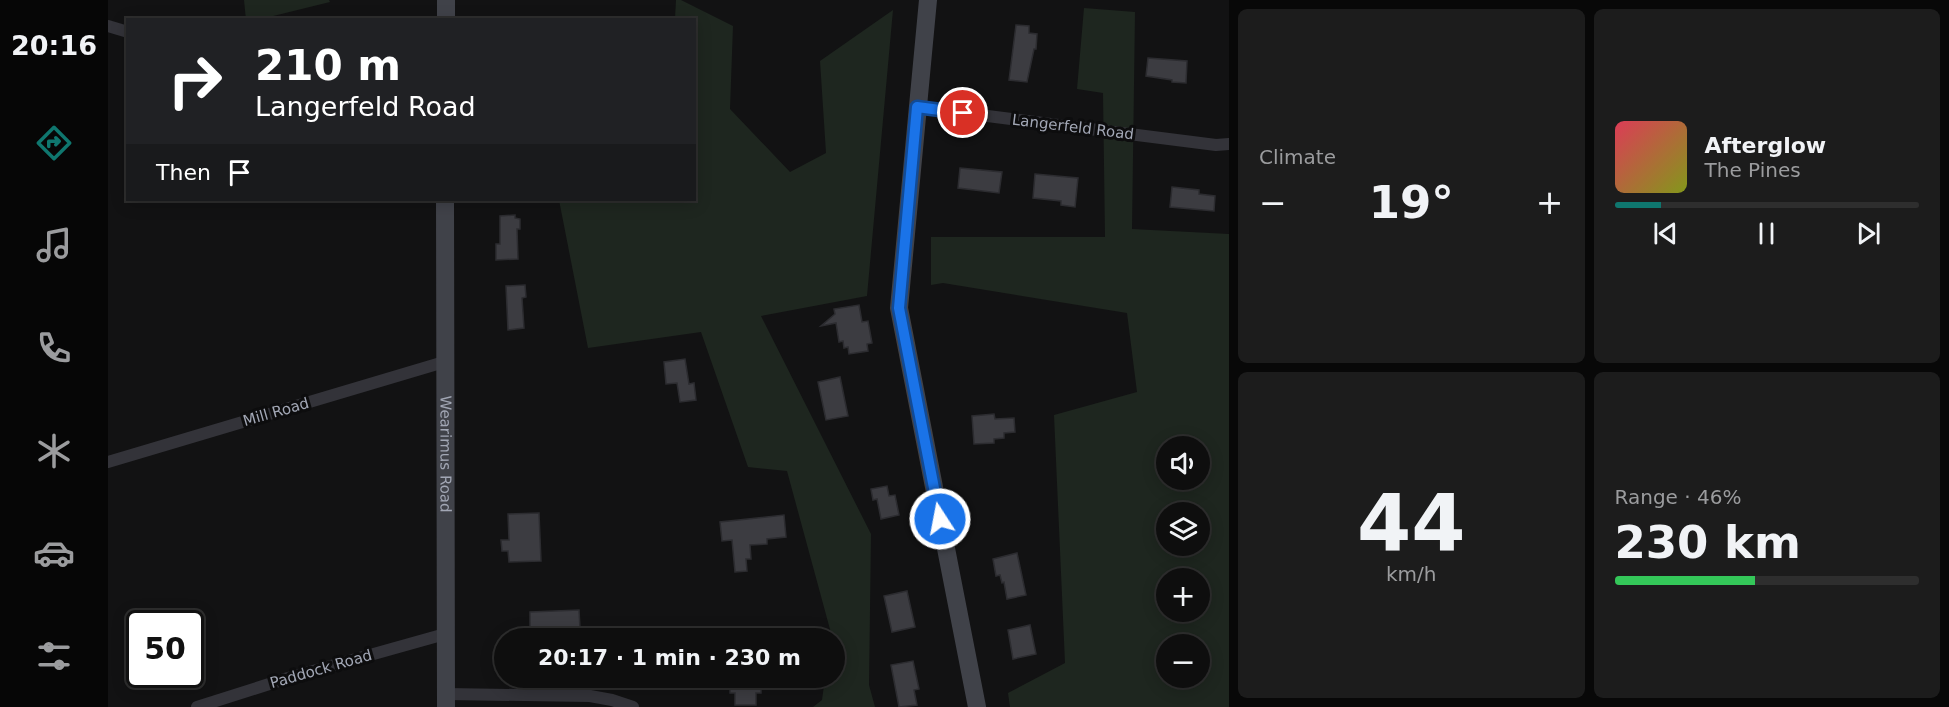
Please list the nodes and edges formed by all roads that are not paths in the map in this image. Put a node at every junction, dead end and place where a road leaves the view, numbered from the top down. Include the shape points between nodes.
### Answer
1 (446, 0) edge
2 (928, 0) edge
3 (446, 18) edge
4 (108, 26) edge
5 (126, 31) edge
6 (917, 107) junction
7 (1229, 144) edge
8 (445, 201) edge
9 (444, 362) junction
10 (108, 462) edge
11 (445, 634) junction
12 (446, 701) edge
13 (197, 707) edge
14 (633, 707) edge
15 (976, 707) edge

1 - 3 main road
2 - 6 main road
4 - 5 street
6 - 7 street, Langerfeld Road
6 - 15 main road via 899,308
8 - 9 main road, Wearimus Road
9 - 10 street, Mill Road
9 - 11 main road, Wearimus Road
11 - 12 main road, Wearimus Road
11 - 13 street, Paddock Road
12 - 14 street via 590,696

